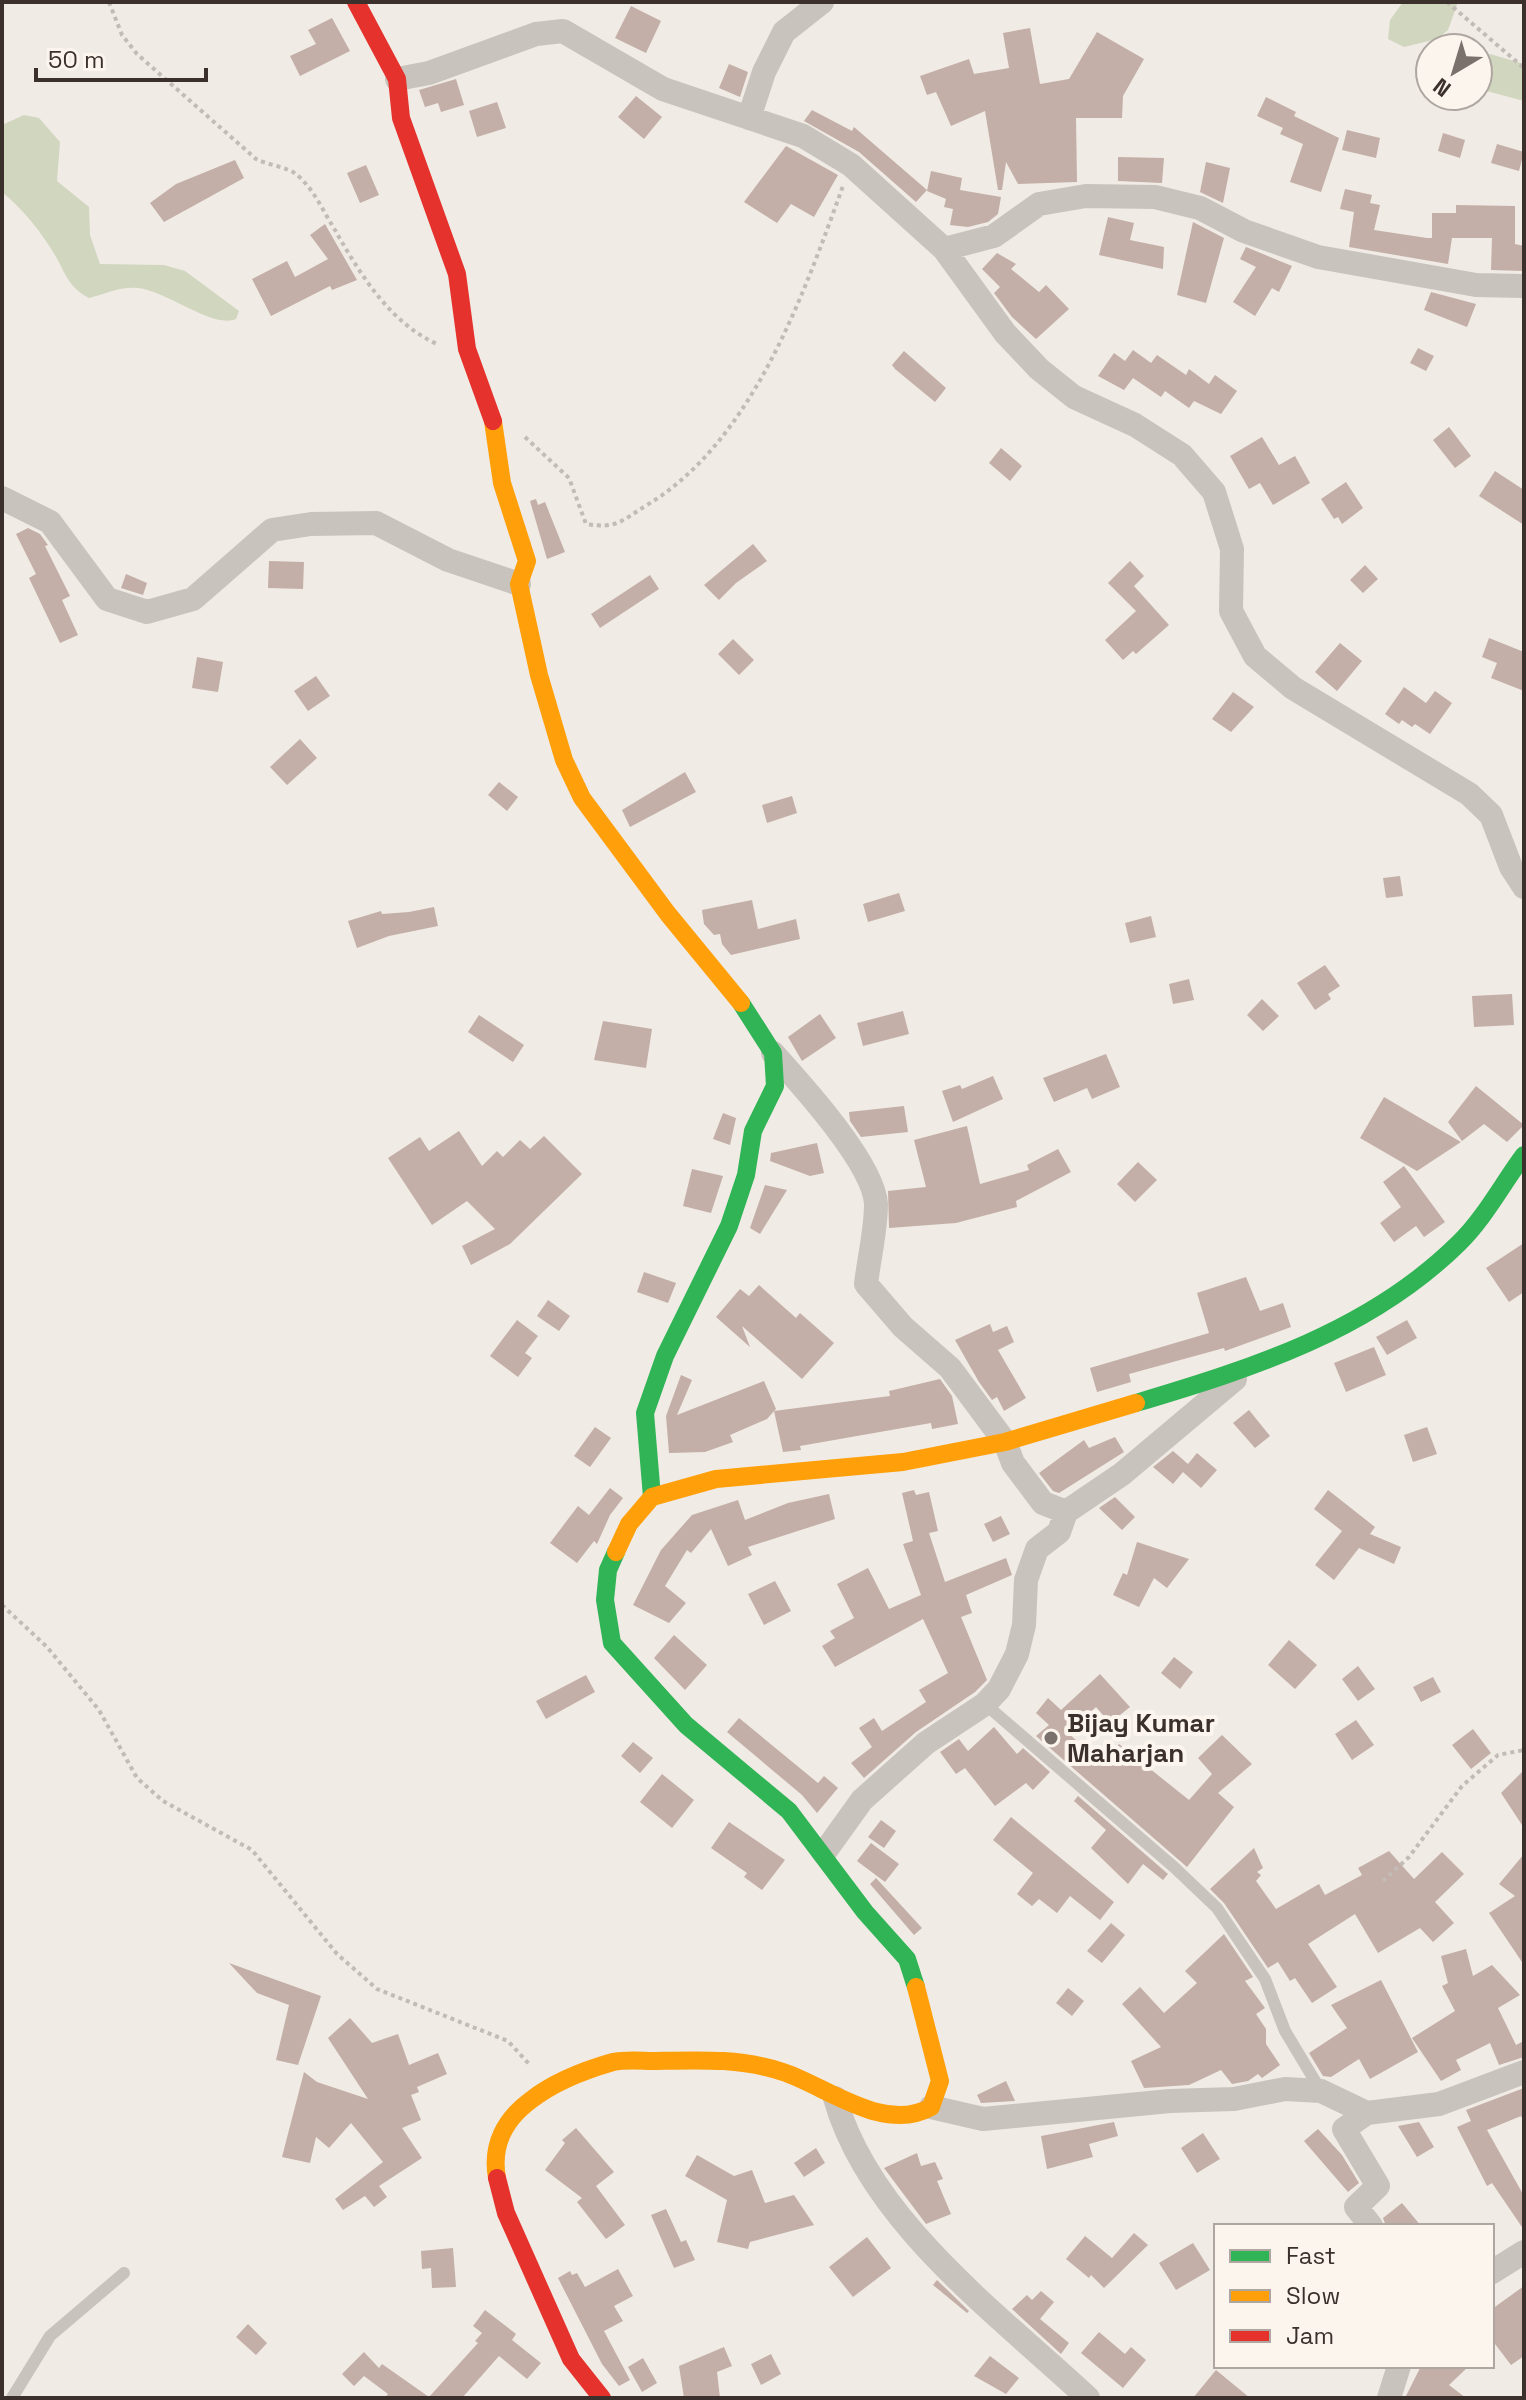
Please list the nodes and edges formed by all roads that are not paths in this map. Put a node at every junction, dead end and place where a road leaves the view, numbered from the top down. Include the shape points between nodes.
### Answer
1 (356, 2) edge
2 (822, 2) edge
3 (397, 79) junction
4 (749, 118) junction
5 (944, 249) junction
6 (1524, 286) edge
7 (2, 498) edge
8 (519, 584) junction
9 (1524, 887) edge
10 (773, 1053) junction
11 (1524, 1155) edge
12 (1248, 1369) junction
13 (1005, 1442) junction
14 (652, 1497) junction
15 (1066, 1512) junction
16 (985, 1704) junction
17 (824, 1853) junction
18 (1524, 2072) edge
19 (1321, 2091) junction
20 (835, 2098) junction
21 (931, 2107) junction
22 (1367, 2113) junction
23 (1369, 2224) edge
24 (1524, 2252) edge
25 (1494, 2271) edge
26 (124, 2273) dead end
27 (1398, 2368) edge
28 (12, 2398) edge
29 (602, 2398) edge
30 (1088, 2398) edge
31 (1389, 2398) edge

1 - 3 main road
2 - 4 street via 784,32
3 - 4 street via 429,73 536,34 563,31 663,89
3 - 8 main road via 401,118 457,274 467,349 492,413 502,483 527,561
4 - 5 street via 803,136 851,165
5 - 6 street via 994,236 1039,204 1086,196 1155,197 1200,208 1244,231 1318,257 1476,285
5 - 9 street via 1005,333 1039,369 1074,397 1135,425 1182,455 1214,492 1232,549 1231,611 1255,656 1293,688 1469,794 1491,815
7 - 8 street via 50,522 107,599 147,612 193,599 272,530 311,524 376,523 448,560
8 - 10 main road via 543,689 564,760 582,798 668,914 733,989
10 - 13 street via 825,1110 871,1182 876,1204 866,1284 903,1327 950,1368
10 - 14 main road via 775,1086 753,1131 729,1226 665,1356 645,1413
11 - 12 main road via 1462,1241 1415,1283 1363,1318
12 - 13 main road
12 - 15 street via 1122,1474
13 - 14 main road via 903,1462 716,1479
13 - 15 street via 1013,1463 1043,1503
14 - 17 main road via 629,1524 608,1570 605,1600 612,1643 686,1725 789,1811
15 - 16 street via 1059,1532 1037,1549 1026,1580 1017,1654
16 - 17 street via 926,1743 862,1800
16 - 19 lane via 1217,1908 1265,1979 1285,2031
17 - 21 main road via 865,1912 907,1959 940,2081
18 - 22 street via 1439,2104
19 - 21 street via 1285,2089 1234,2099 983,2119
19 - 22 street
20 - 21 main road via 888,2113 919,2114
20 - 29 main road via 784,2072 733,2060 616,2061 549,2086 516,2111 497,2139 496,2173 506,2213 571,2359
20 - 30 street via 844,2133 867,2175 912,2234
22 - 23 street via 1344,2129 1378,2186 1356,2207
24 - 25 street
26 - 28 lane via 50,2336
27 - 31 street

